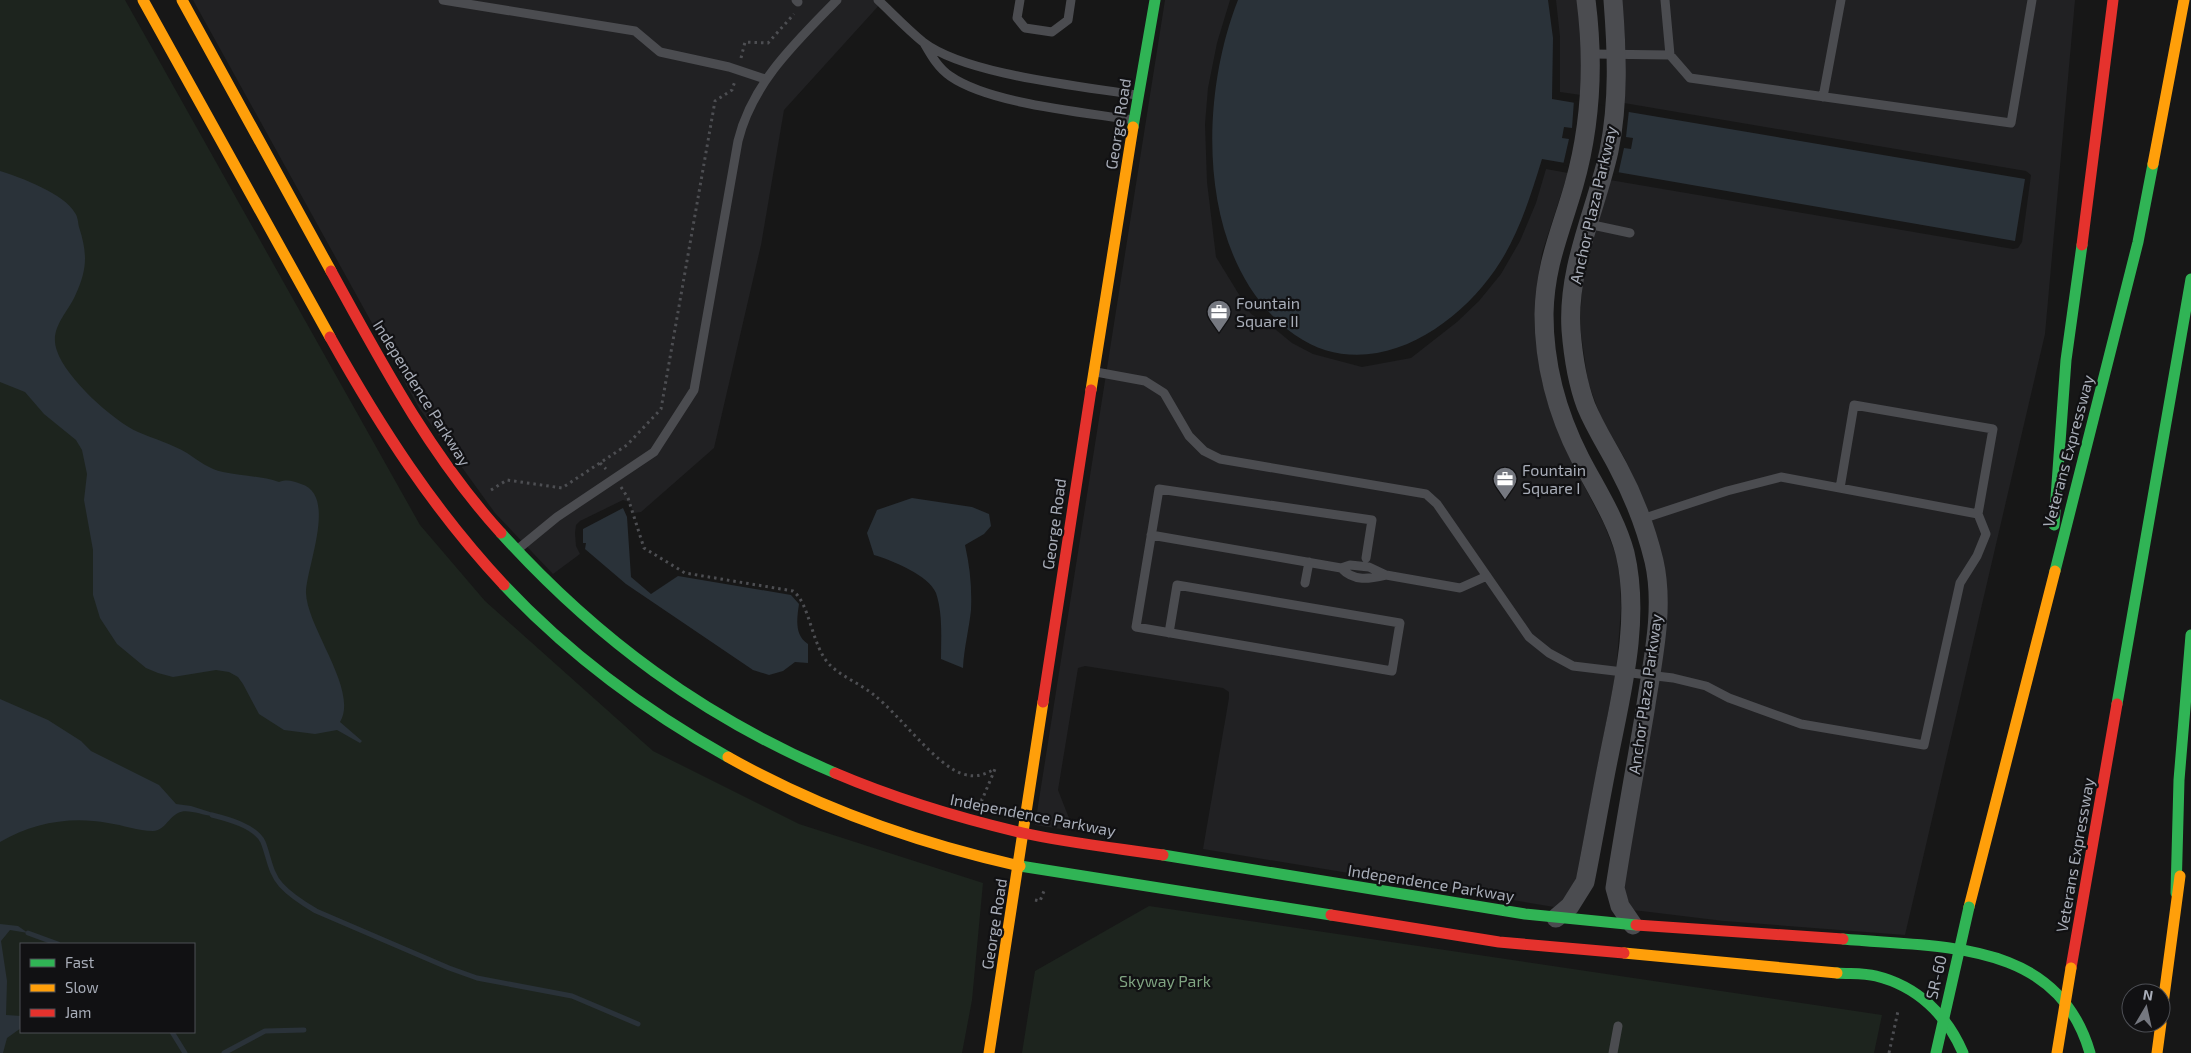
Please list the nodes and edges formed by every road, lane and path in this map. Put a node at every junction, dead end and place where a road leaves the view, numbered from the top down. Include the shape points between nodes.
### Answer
1 (144, 0) edge
2 (182, 0) edge
3 (444, 0) edge
4 (837, 0) edge
5 (878, 0) edge
6 (1020, 0) edge
7 (1071, 0) edge
8 (1156, 0) edge
9 (1586, 0) edge
10 (1613, 0) edge
11 (1665, 0) edge
12 (1840, 0) edge
13 (2032, 0) edge
14 (2113, 0) edge
15 (2184, 0) edge
16 (798, 3) edge
17 (924, 43) junction
18 (1592, 54) junction
19 (1617, 54) junction
20 (1670, 56) junction
21 (738, 70) junction
22 (765, 79) junction
23 (1138, 95) junction
24 (1823, 96) junction
25 (1134, 121) junction
26 (1587, 224) junction
27 (1630, 233) dead end
28 (2191, 279) edge
29 (1094, 371) junction
30 (600, 463) junction
31 (615, 478) junction
32 (1840, 488) junction
33 (494, 499) dead end
34 (1978, 514) junction
35 (1642, 519) junction
36 (1151, 535) junction
37 (516, 550) junction
38 (1366, 558) dead end
39 (1309, 562) junction
40 (2054, 566) junction
41 (1487, 576) junction
42 (1306, 583) dead end
43 (1169, 633) junction
44 (2191, 635) edge
45 (1625, 674) junction
46 (1650, 675) junction
47 (973, 800) dead end
48 (1025, 833) junction
49 (2189, 840) dead end
50 (1020, 866) junction
51 (2176, 893) junction
52 (1969, 907) joint
53 (1556, 918) junction
54 (1633, 925) junction
55 (2165, 983) edge
56 (1898, 1011) dead end
57 (1618, 1026) dead end
58 (2159, 1033) edge
59 (989, 1053) edge
60 (1613, 1053) edge
61 (1889, 1053) edge
62 (1936, 1053) edge
63 (1963, 1053) edge
64 (2057, 1053) edge
65 (2090, 1053) edge
66 (2157, 1053) edge

1 - 50 main road via 376,418 444,517 527,608 618,688 760,776 892,832
2 - 37 main road, Independence Parkway via 400,394 463,488
3 - 21 lane via 635,31 660,52
4 - 22 lane
5 - 17 lane
6 - 7 lane via 1017,18 1025,28 1052,32 1068,20
8 - 23 main road, George Road
9 - 18 street, Anchor Plaza Parkway
10 - 19 street, Anchor Plaza Parkway
11 - 20 lane
12 - 24 lane
13 - 24 lane via 2011,123
14 - 40 main road via 2066,360 2054,502
15 - 40 main road, Veterans Expressway via 2138,242
16 - 21 path via 768,43 745,42
17 - 23 lane via 977,66
17 - 25 lane via 948,76 987,93
18 - 19 lane
18 - 45 street, Anchor Plaza Parkway via 1583,142 1574,185 1549,264 1544,313 1545,345 1550,378 1567,429 1612,520 1624,552 1630,609
19 - 20 lane
19 - 26 street, Anchor Plaza Parkway via 1609,148
20 - 24 lane via 1690,78
21 - 22 lane
21 - 30 path via 732,90 715,101 661,409 627,445
22 - 31 lane via 748,107 738,141 694,390 654,452
23 - 25 main road, George Road
25 - 29 main road, George Road
26 - 27 lane
26 - 35 street, Anchor Plaza Parkway via 1578,255 1571,306 1576,366 1594,423
28 - 64 main road, Veterans Expressway, bridge
29 - 41 lane via 1146,380 1164,393 1189,436 1204,451 1220,459 1426,494 1437,504
29 - 48 main road, George Road
30 - 31 path
30 - 33 path via 562,488 507,480 488,492
31 - 37 lane via 557,517
31 - 47 path via 628,498 644,548 685,573 793,591 800,596 810,629 829,665 875,695 936,756 961,774 980,777 995,769 982,800
32 - 34 lane
32 - 34 lane via 1854,405 1993,428
32 - 35 lane via 1781,477
34 - 46 lane via 1986,534 1960,583 1924,745 1801,724 1729,698 1706,686
35 - 46 street, Anchor Plaza Parkway via 1657,582 1658,611
36 - 38 lane via 1159,488 1372,520
36 - 39 lane
36 - 43 lane via 1136,627
37 - 48 main road, Independence Parkway via 569,604 640,663 769,745 875,791 964,819
39 - 41 lane via 1341,568 1350,565 1369,567 1386,575 1460,588
39 - 42 lane
40 - 52 main road, Veterans Expressway
41 - 45 lane via 1529,637 1548,654 1573,666
43 - 43 lane via 1392,671 1400,623 1177,585
44 - 51 main road via 2179,780
45 - 46 lane
45 - 53 street, Anchor Plaza Parkway via 1585,882 1570,906
46 - 54 street, Anchor Plaza Parkway via 1615,888 1620,906
48 - 50 main road, George Road
48 - 53 main road, Independence Parkway
49 - 51 main road
50 - 59 main road, George Road
50 - 63 main road via 1499,942 1875,976 1910,989 1930,1002 1950,1025
51 - 55 main road
52 - 62 main road, SR-60 / SR-60, bridge
53 - 54 main road, Independence Parkway
54 - 65 main road, Independence Parkway via 1980,952 2018,963 2049,985 2062,1000
56 - 61 path
57 - 60 lane
58 - 66 main road

